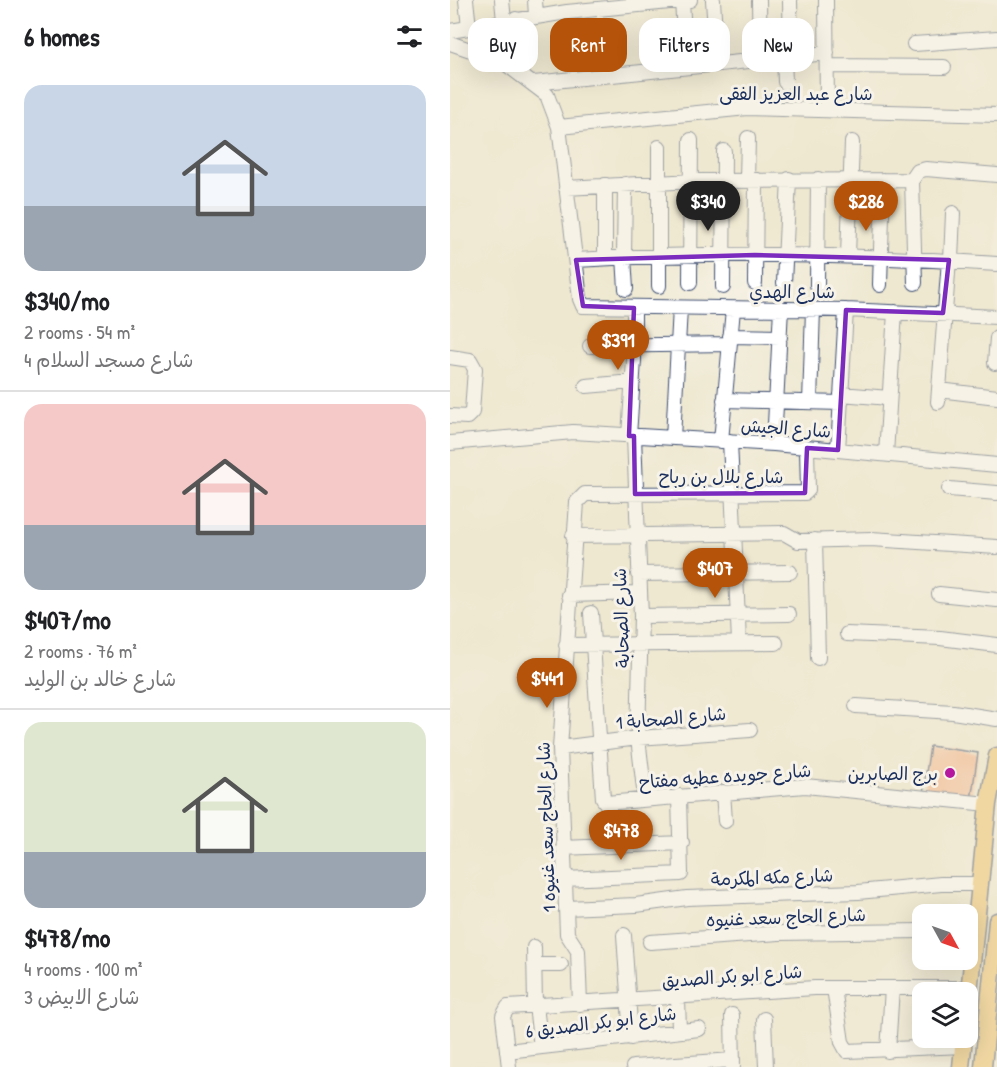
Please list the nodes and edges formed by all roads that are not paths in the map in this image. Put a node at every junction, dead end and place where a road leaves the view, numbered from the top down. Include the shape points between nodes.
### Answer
1 (466, 0) edge
2 (501, 0) edge
3 (535, 0) edge
4 (713, 0) edge
5 (759, 0) edge
6 (789, 0) edge
7 (826, 0) edge
8 (686, 1) edge
9 (668, 2) edge
10 (566, 6) edge
11 (536, 16) junction
12 (468, 18) edge
13 (509, 18) edge
14 (523, 18) edge
15 (686, 18) edge
16 (714, 18) edge
17 (759, 18) edge
18 (788, 18) edge
19 (468, 27) edge
20 (450, 31) edge
21 (997, 38) edge
22 (450, 43) edge
23 (914, 44) dead end
24 (814, 59) edge
25 (827, 60) junction
26 (944, 67) dead end
27 (639, 71) edge
28 (786, 72) edge
29 (521, 73) joint
30 (785, 82) dead end
31 (534, 83) junction
32 (827, 109) junction
33 (997, 115) edge
34 (560, 127) junction
35 (748, 138) dead end
36 (691, 140) dead end
37 (852, 142) dead end
38 (659, 147) dead end
39 (724, 151) dead end
40 (997, 175) edge
41 (789, 179) junction
42 (818, 179) junction
43 (851, 179) junction
44 (724, 180) junction
45 (752, 180) junction
46 (883, 180) junction
47 (912, 180) junction
48 (693, 181) junction
49 (660, 182) junction
50 (625, 184) junction
51 (605, 185) junction
52 (566, 188) junction
53 (953, 213) dead end
54 (723, 255) junction
55 (755, 255) junction
56 (787, 255) junction
57 (817, 255) junction
58 (692, 256) junction
59 (848, 256) junction
60 (881, 256) junction
61 (912, 256) junction
62 (624, 257) junction
63 (658, 257) junction
64 (605, 258) junction
65 (576, 260) junction
66 (950, 260) junction
67 (997, 264) edge
68 (690, 283) dead end
69 (755, 283) dead end
70 (784, 283) dead end
71 (915, 283) dead end
72 (817, 285) dead end
73 (880, 285) dead end
74 (659, 286) dead end
75 (723, 287) dead end
76 (626, 290) dead end
77 (634, 308) junction
78 (781, 308) junction
79 (680, 309) junction
80 (733, 309) junction
81 (813, 309) junction
82 (846, 310) junction
83 (895, 312) junction
84 (943, 313) junction
85 (997, 317) edge
86 (780, 337) junction
87 (997, 338) edge
88 (729, 340) junction
89 (679, 345) junction
90 (590, 346) dead end
91 (634, 346) junction
92 (450, 357) edge
93 (995, 363) dead end
94 (633, 382) junction
95 (586, 386) dead end
96 (997, 397) edge
97 (889, 398) junction
98 (841, 399) junction
99 (724, 400) junction
100 (776, 401) junction
101 (810, 402) junction
102 (450, 417) edge
103 (632, 436) junction
104 (673, 438) junction
105 (725, 441) junction
106 (450, 443) edge
107 (774, 444) junction
108 (807, 448) junction
109 (838, 450) junction
110 (886, 454) junction
111 (997, 465) edge
112 (949, 489) dead end
113 (997, 493) edge
114 (635, 494) junction
115 (731, 494) junction
116 (591, 495) joint
117 (636, 535) junction
118 (733, 535) junction
119 (573, 536) junction
120 (815, 540) junction
121 (997, 548) edge
122 (790, 572) dead end
123 (735, 573) junction
124 (638, 574) junction
125 (640, 593) junction
126 (939, 594) dead end
127 (569, 596) junction
128 (997, 600) edge
129 (591, 613) dead end
130 (737, 614) junction
131 (789, 614) dead end
132 (641, 616) junction
133 (847, 634) dead end
134 (739, 642) junction
135 (776, 643) dead end
136 (593, 644) junction
137 (641, 644) junction
138 (566, 645) junction
139 (997, 645) edge
140 (818, 658) dead end
141 (856, 706) dead end
142 (997, 718) edge
143 (750, 730) dead end
144 (638, 738) junction
145 (600, 743) junction
146 (560, 748) junction
147 (997, 756) edge
148 (723, 792) junction
149 (680, 796) junction
150 (645, 798) junction
151 (988, 804) junction
152 (725, 820) dead end
153 (682, 843) junction
154 (563, 848) junction
155 (564, 879) junction
156 (980, 884) junction
157 (976, 904) edge
158 (566, 908) junction
159 (997, 921) edge
160 (912, 931) edge
161 (624, 934) dead end
162 (650, 942) dead end
163 (534, 947) dead end
164 (996, 951) edge
165 (534, 965) junction
166 (561, 965) dead end
167 (834, 988) junction
168 (892, 988) junction
169 (912, 990) edge
170 (678, 998) junction
171 (628, 1001) junction
172 (580, 1004) junction
173 (536, 1006) junction
174 (732, 1015) dead end
175 (764, 1019) dead end
176 (992, 1026) edge
177 (699, 1029) dead end
178 (679, 1031) junction
179 (632, 1038) junction
180 (541, 1047) junction
181 (913, 1048) edge
182 (963, 1048) edge
183 (507, 1051) junction
184 (888, 1051) junction
185 (733, 1064) edge
186 (508, 1067) edge
187 (633, 1067) edge
188 (766, 1067) edge
189 (961, 1067) edge
190 (982, 1067) edge

1 - 12 street
2 - 13 street
3 - 11 street
4 - 16 street
5 - 17 street
6 - 18 street
7 - 25 street
8 - 9 street
8 - 15 street
9 - 10 street
10 - 11 street
11 - 14 street
19 - 20 street
21 - 23 street
22 - 29 street via 487,54
24 - 25 street
25 - 26 street
25 - 32 street
27 - 31 street
28 - 30 street
29 - 31 street
31 - 34 street via 547,95
32 - 33 street, شارع عبد العزيز الفقى
32 - 34 street, شارع عبد العزيز الفقى via 747,108
34 - 52 street
35 - 45 street
36 - 48 street
37 - 43 street
38 - 49 street
39 - 44 street
40 - 47 street via 922,169
41 - 42 street
41 - 45 street
41 - 56 street
42 - 43 street
42 - 57 street
43 - 46 street
43 - 59 street
44 - 45 street
44 - 48 street
44 - 54 street
45 - 55 street
46 - 47 street
46 - 60 street
47 - 61 street
48 - 49 street
48 - 58 street
49 - 50 street
49 - 63 street
50 - 51 street
50 - 62 street
51 - 52 street
51 - 64 street
52 - 65 street
53 - 66 street
54 - 55 street
54 - 58 street
54 - 75 street
55 - 56 street
55 - 69 street
56 - 57 street
56 - 70 street
57 - 59 street
57 - 72 street
58 - 63 street
58 - 68 street
59 - 60 street
60 - 61 street
60 - 73 street
61 - 66 street
61 - 71 street
62 - 63 street
62 - 64 street
62 - 76 street
63 - 74 street
64 - 65 street
65 - 77 street, شارع الهدي via 581,303 587,307
66 - 67 street
66 - 84 street
77 - 79 street, شارع الهدي
77 - 91 street, شارع الصحابة
78 - 80 street, شارع الهدي
78 - 81 street, شارع الهدي
78 - 86 street
79 - 80 street, شارع الهدي
79 - 89 street
80 - 88 street
81 - 82 street, شارع الهدي
81 - 101 street
82 - 83 street, شارع الهدي
82 - 98 street
83 - 84 street, شارع الهدي
83 - 97 street
84 - 85 street, شارع الهدي
84 - 96 street via 938,396
86 - 88 street
86 - 100 street
87 - 93 street
88 - 89 street
88 - 99 street
89 - 91 street
89 - 104 street
90 - 91 street
91 - 94 street, شارع الصحابة
92 - 102 street via 470,360 475,369 472,412 467,417
94 - 95 street
94 - 103 street, شارع الصحابة
97 - 98 street
97 - 110 street
98 - 101 street
98 - 109 street
99 - 100 street
99 - 105 street
100 - 101 street
100 - 107 street
103 - 104 street, شارع الجيش
103 - 106 street, شارع الجيش via 573,432
103 - 114 street, شارع الصحابة
104 - 105 street, شارع الجيش
105 - 107 street, شارع الجيش
105 - 115 street
107 - 108 street, شارع الجيش
108 - 109 street, شارع الجيش
108 - 115 street, شارع بلال بن رباح via 805,493
109 - 110 street, شارع الجيش
110 - 111 street, شارع الجيش
112 - 113 street
114 - 115 street, شارع بلال بن رباح
114 - 116 street, شارع بلال بن رباح
114 - 117 street, شارع الصحابة
115 - 118 street
116 - 119 street, شارع الحاج سعد غنيوه 1 via 585,494 577,502
117 - 118 street
117 - 119 street
117 - 124 street, شارع الصحابة
118 - 120 street via 784,533 798,541
118 - 123 street
119 - 127 street, شارع الحاج سعد غنيوه 1
120 - 121 street via 871,538
120 - 140 street
122 - 123 street
123 - 124 street
123 - 130 street
124 - 125 street, شارع الصحابة
125 - 127 street
125 - 132 street, شارع الصحابة
126 - 128 street
127 - 138 street, شارع الحاج سعد غنيوه 1
129 - 136 street
130 - 131 street
130 - 132 street
130 - 134 street
132 - 137 street, شارع الصحابة
133 - 139 street
134 - 135 street
134 - 137 street
136 - 137 street
136 - 138 street
136 - 145 street
137 - 144 street, شارع الصحابة
138 - 146 street, شارع الحاج سعد غنيوه 1
141 - 142 street
143 - 144 street, شارع الصحابة 1
144 - 145 street, شارع الصحابة 1
144 - 150 street, شارع الصحابة
145 - 146 street, شارع الصحابة 1
145 - 150 street, شارع جويده عطيه مفتاح via 603,799 608,803
146 - 154 street, شارع الحاج سعد غنيوه 1
147 - 151 main road
148 - 149 street, شارع جويده عطيه مفتاح
148 - 151 street, شارع جويده عطيه مفتاح via 805,786
148 - 152 street
149 - 150 street, شارع جويده عطيه مفتاح
149 - 153 street
151 - 156 main road
153 - 154 street
153 - 155 street via 683,871 679,875
154 - 155 street, شارع الحاج سعد غنيوه 1
155 - 158 street, شارع الحاج سعد غنيوه 1
156 - 157 main road
156 - 158 street, شارع مكه المكرمة via 699,897
158 - 172 street, شارع الحاج سعد غنيوه 1 via 567,934 578,951
159 - 164 main road
160 - 162 street, شارع الحاج سعد غنيوه via 779,933
161 - 171 street
163 - 165 street
164 - 176 main road
165 - 166 street
165 - 173 street
167 - 168 street, شارع ابو بكر الصديق
167 - 170 street, شارع ابو بكر الصديق
167 - 184 street via 843,1047 852,1052
168 - 169 street, شارع ابو بكر الصديق
168 - 184 street
170 - 171 street, شارع ابو بكر الصديق
170 - 178 street
171 - 172 street, شارع ابو بكر الصديق
171 - 179 street
172 - 173 street, شارع ابو بكر الصديق
173 - 180 street
173 - 183 street, شارع ابو بكر الصديق via 508,1007 503,1016
174 - 185 street
175 - 188 street
176 - 190 main road
177 - 178 street, شارع ابو بكر الصديق 6
178 - 179 street, شارع ابو بكر الصديق 6
179 - 180 street, شارع ابو بكر الصديق 6
180 - 183 street, شارع ابو بكر الصديق 6
181 - 184 street
182 - 189 main road
183 - 186 street
185 - 187 street

